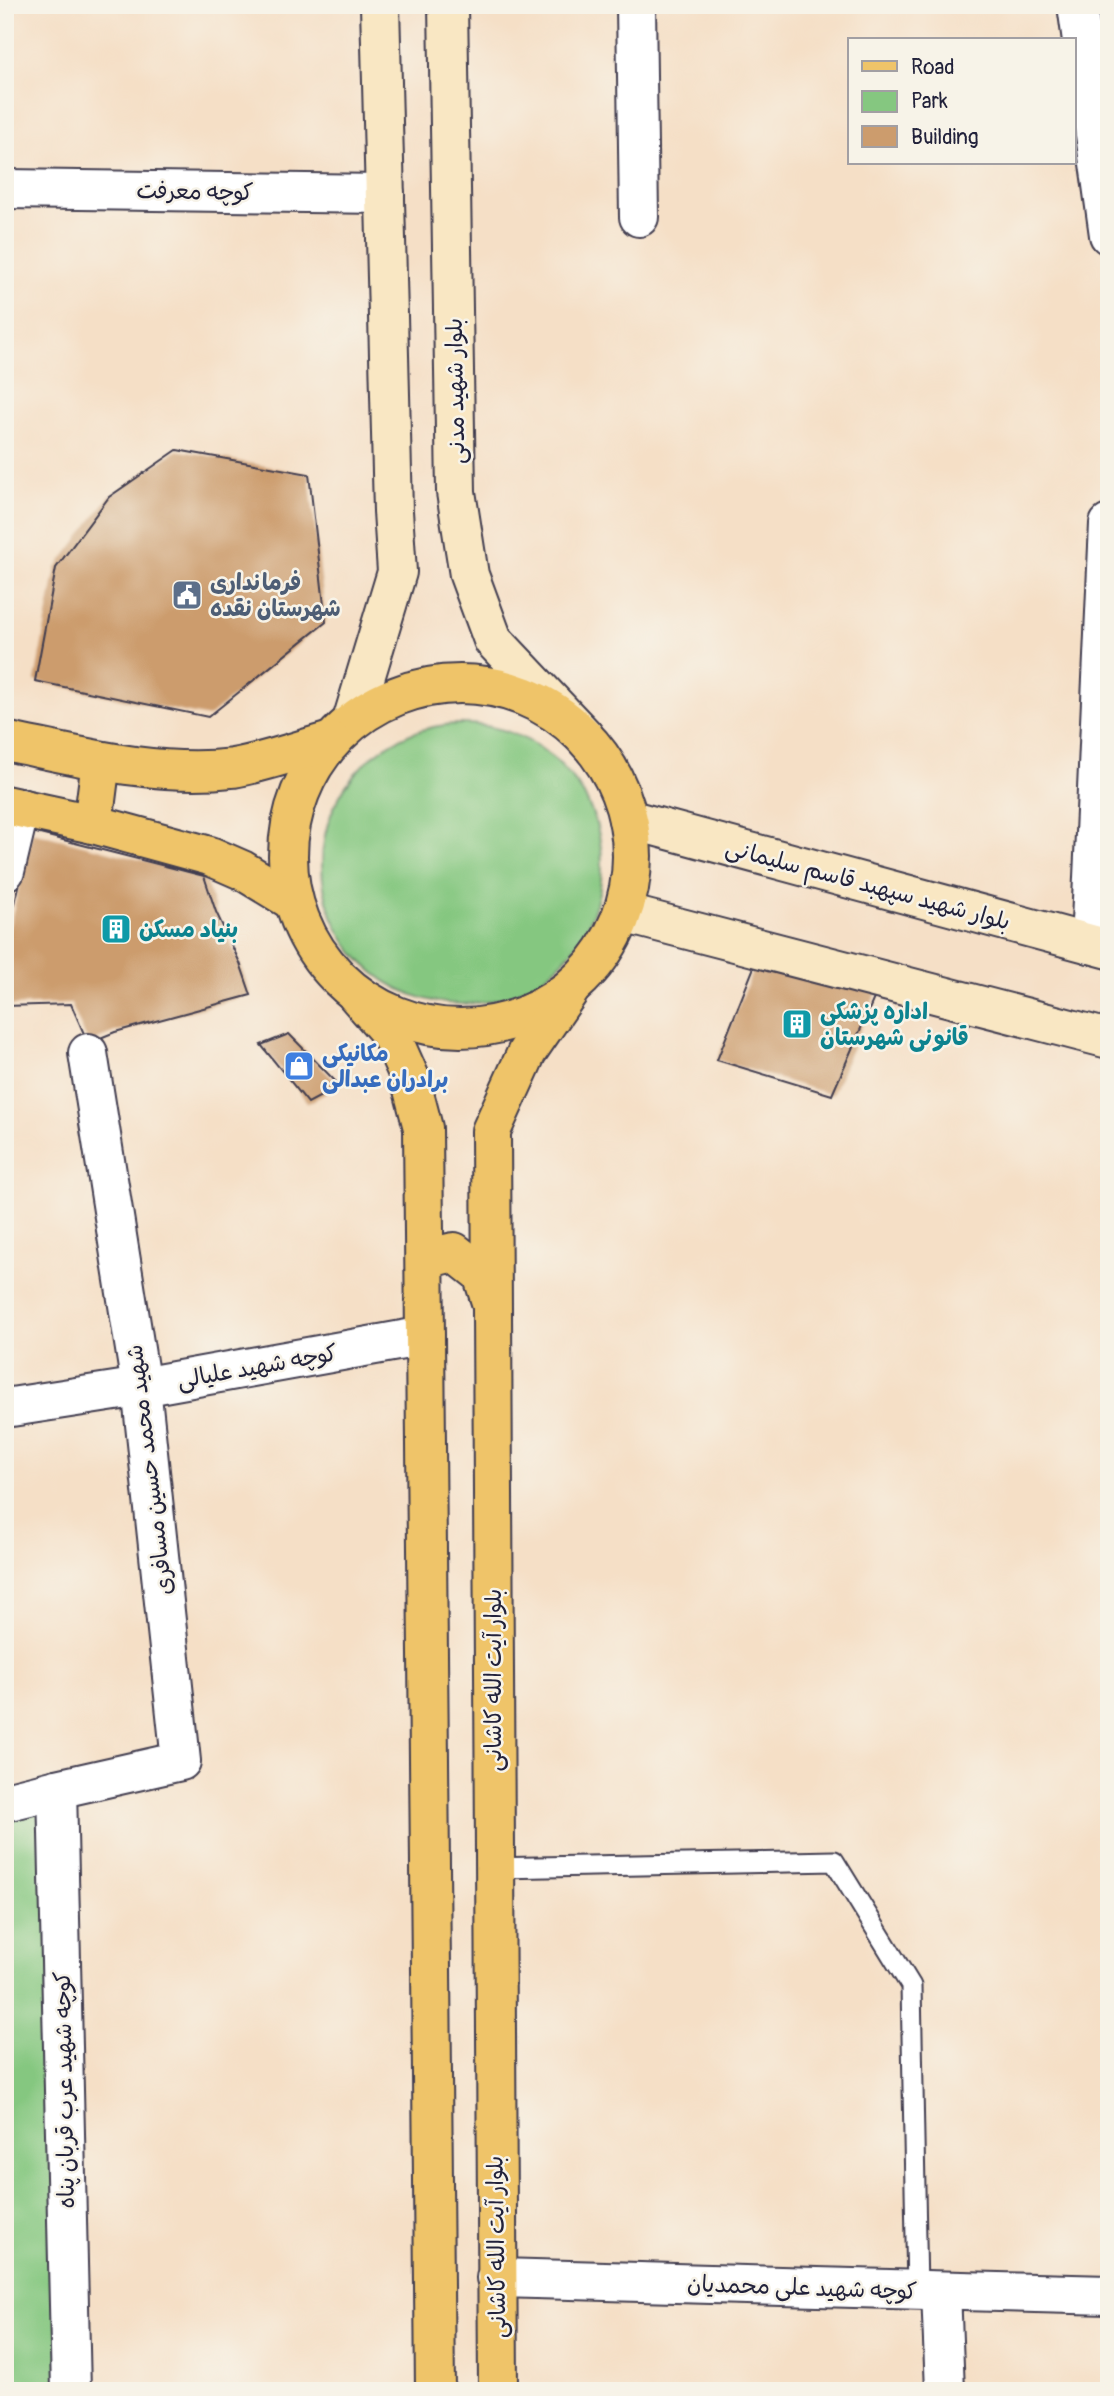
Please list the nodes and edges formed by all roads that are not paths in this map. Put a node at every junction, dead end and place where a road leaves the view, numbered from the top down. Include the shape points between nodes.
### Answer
1 (380, 5) edge
2 (449, 5) edge
3 (636, 5) edge
4 (1077, 5) edge
5 (5, 189) edge
6 (385, 194) junction
7 (639, 218) dead end
8 (1109, 235) edge
9 (1109, 524) edge
10 (341, 731) junction
11 (584, 736) junction
12 (5, 740) edge
13 (101, 761) junction
14 (13, 806) edge
15 (628, 819) junction
16 (93, 824) junction
17 (5, 870) edge
18 (293, 901) junction
19 (623, 914) junction
20 (1099, 946) edge
21 (569, 991) junction
22 (356, 994) junction
23 (1109, 1039) edge
24 (88, 1053) dead end
25 (425, 1259) junction
26 (492, 1304) junction
27 (425, 1336) junction
28 (141, 1387) junction
29 (5, 1408) edge
30 (57, 1788) junction
31 (5, 1802) edge
32 (494, 1868) junction
33 (496, 2278) junction
34 (929, 2290) junction
35 (1109, 2295) edge
36 (71, 2391) edge
37 (435, 2391) edge
38 (498, 2391) edge
39 (945, 2391) edge

1 - 6 main road
2 - 11 main road, بلوار شهید مدنی via 456,492 469,575 493,640
3 - 7 street
4 - 8 street
5 - 6 street, کوچه معرفت
6 - 10 main road via 397,572
9 - 20 street
10 - 11 main road via 387,699 428,686 470,683 512,691 551,709
10 - 13 main road via 234,767 176,770
10 - 18 main road via 306,776 292,816 287,859
11 - 15 main road via 612,775
12 - 13 main road
13 - 16 main road
14 - 16 main road
14 - 17 street
15 - 19 main road via 632,867
15 - 20 main road, بلوار شهید سپهبد قاسم سلیمانی
16 - 18 main road via 210,856
18 - 22 main road via 307,936 328,968
19 - 21 main road via 601,956
19 - 23 main road
21 - 22 main road via 530,1015 486,1027 440,1028 396,1017
21 - 26 main road, بلوار آیت الله کاشانی via 527,1052 491,1131
22 - 25 main road via 390,1033 410,1077 423,1128
24 - 28 street, شهید محمد حسین مسافری
25 - 26 main road via 454,1252 482,1273
25 - 27 main road
26 - 32 main road, بلوار آیت الله کاشانی
27 - 28 street, کوچه شهید علیالی
27 - 37 main road
28 - 29 street, کوچه شهید علیالی
28 - 30 street, شهید محمد حسین مسافری via 181,1761
30 - 31 street
30 - 36 street, کوچه شهید عرب قربان پناه
32 - 33 main road, بلوار آیت الله کاشانی
32 - 34 lane via 834,1861 911,1986
33 - 34 street, کوچه شهید علی محمدیان
33 - 38 main road, بلوار آیت الله کاشانی
34 - 35 street, کوچه شهید علی محمدیان
34 - 39 street

